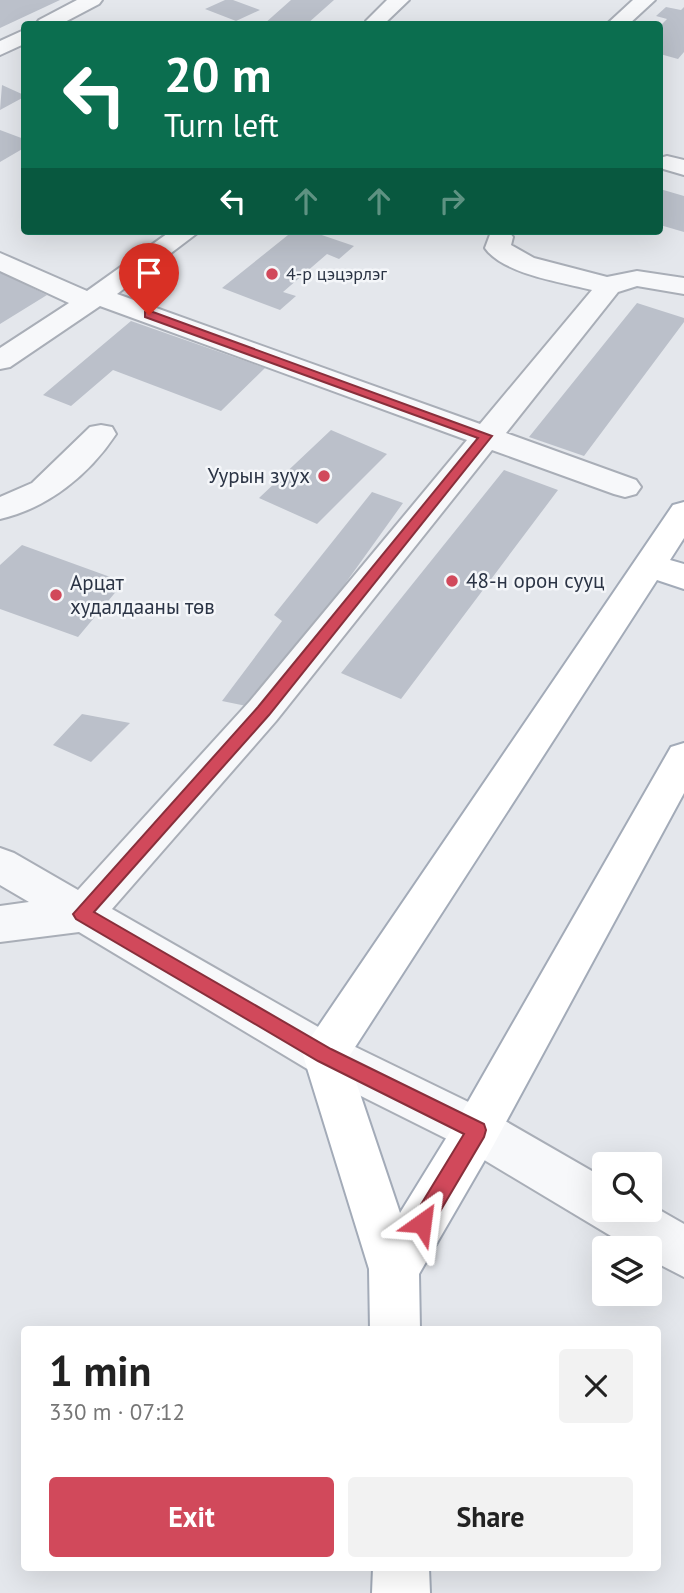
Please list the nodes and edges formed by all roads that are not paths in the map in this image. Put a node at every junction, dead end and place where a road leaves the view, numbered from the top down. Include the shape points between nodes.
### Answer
1 (92, 0) edge
2 (398, 0) edge
3 (645, 0) edge
4 (53, 21) edge
5 (376, 21) dead end
6 (620, 21) edge
7 (21, 38) edge
8 (0, 49) edge
9 (181, 235) edge
10 (500, 237) dead end
11 (0, 261) edge
12 (609, 286) junction
13 (684, 286) edge
14 (93, 299) junction
15 (0, 361) edge
16 (101, 434) dead end
17 (486, 436) junction
18 (625, 487) dead end
19 (0, 508) edge
20 (684, 513) edge
21 (667, 571) edge
22 (684, 758) edge
23 (0, 865) edge
24 (82, 914) junction
25 (0, 925) edge
26 (325, 1055) junction
27 (477, 1130) junction
28 (592, 1198) edge
29 (634, 1222) edge
30 (684, 1252) edge
31 (394, 1269) junction
32 (395, 1326) edge
33 (401, 1571) edge
34 (401, 1593) edge

1 - 4 street
2 - 5 street
3 - 6 street
7 - 8 street
9 - 14 street
10 - 12 street via 498,248 525,264
11 - 14 street
12 - 13 street via 640,277
12 - 17 street
14 - 15 street
14 - 17 street
16 - 19 street via 57,479 16,506
17 - 18 street
17 - 24 street via 263,711
20 - 21 main road
21 - 26 main road
22 - 27 main road
23 - 24 street
24 - 25 street
24 - 26 street
26 - 27 street
26 - 31 main road
27 - 28 street
27 - 31 main road
29 - 30 street
31 - 32 main road
33 - 34 main road

